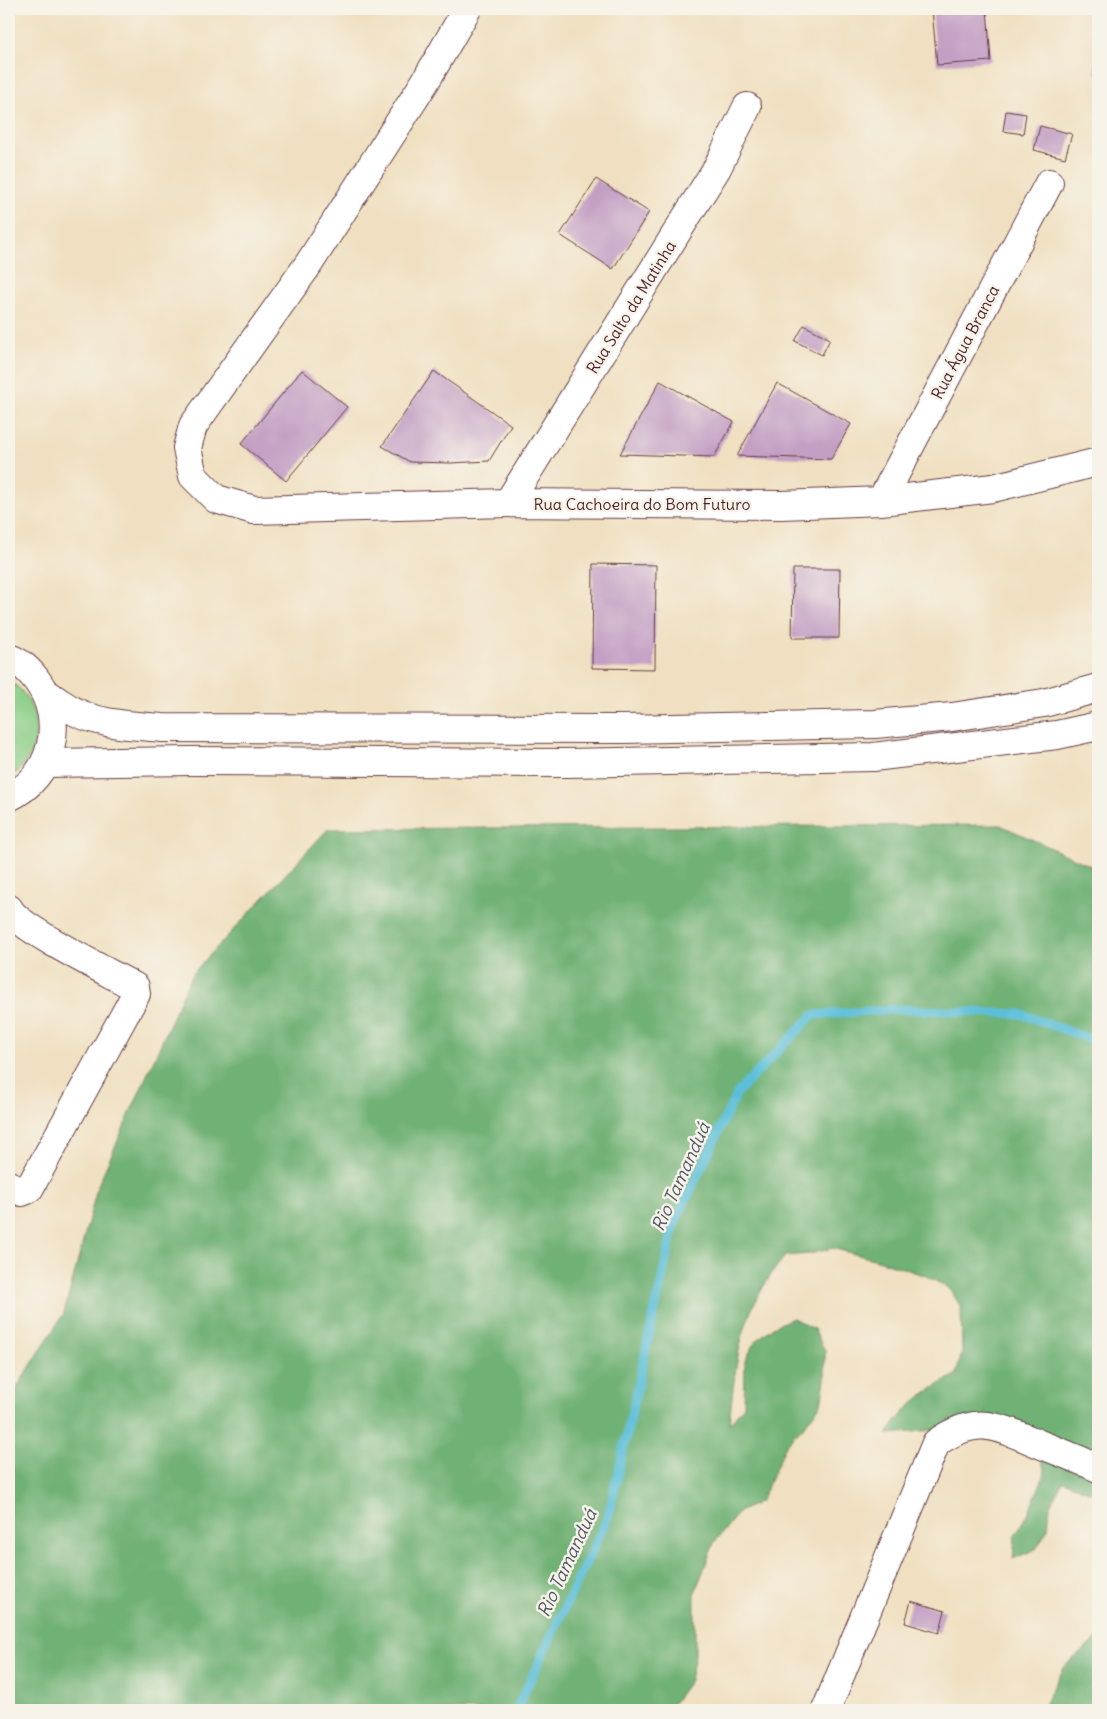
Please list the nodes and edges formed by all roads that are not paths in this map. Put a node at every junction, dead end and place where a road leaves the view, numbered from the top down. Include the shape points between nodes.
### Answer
1 (467, 9) edge
2 (747, 107) dead end
3 (1049, 183) dead end
4 (1098, 462) edge
5 (881, 501) junction
6 (508, 503) junction
7 (9, 658) edge
8 (1098, 688) edge
9 (46, 693) junction
10 (1098, 726) edge
11 (45, 763) junction
12 (9, 799) edge
13 (9, 909) edge
14 (9, 1186) edge
15 (1098, 1468) edge
16 (826, 1710) edge

1 - 6 street, Rua Cachoeira do Bom Futuro via 308,265 193,426 186,448 193,476 216,499 254,510
2 - 6 street, Rua Salto da Matinha via 717,168
3 - 5 street, Rua Água Branca
4 - 5 street, Rua Cachoeira do Bom Futuro via 994,488
5 - 6 street, Rua Cachoeira do Bom Futuro via 782,505
7 - 9 street via 32,673
8 - 9 street via 1044,702 942,718 875,724 624,729 162,728 91,718
9 - 11 street via 53,716 53,740
10 - 11 street via 1057,735 873,757 567,764
11 - 12 street via 31,782
13 - 14 street via 13,917 37,932 135,987 136,994 30,1189 22,1192
15 - 16 street via 996,1426 958,1430 936,1443

